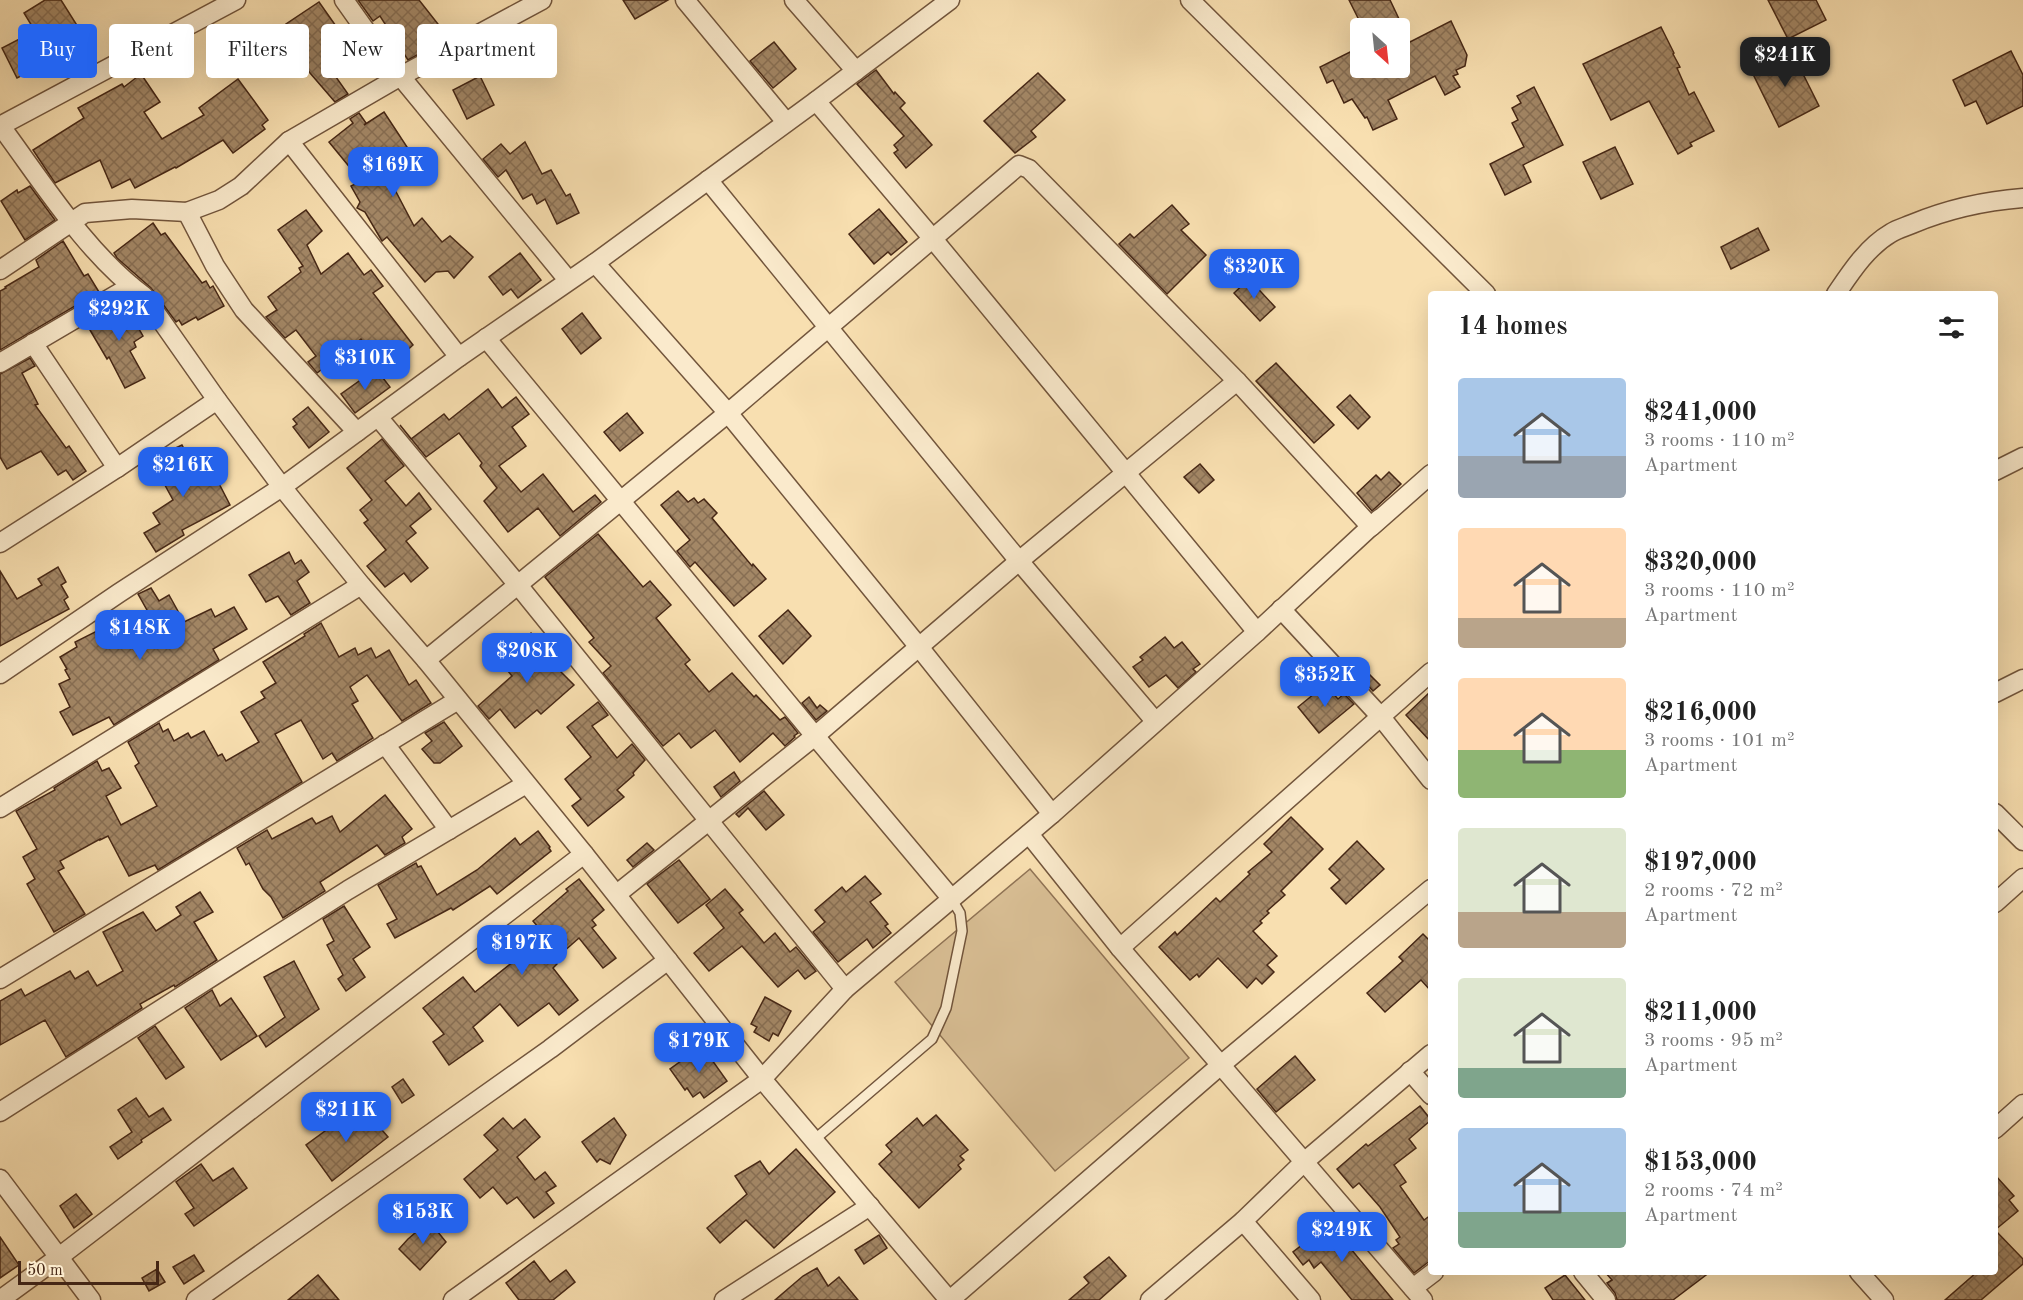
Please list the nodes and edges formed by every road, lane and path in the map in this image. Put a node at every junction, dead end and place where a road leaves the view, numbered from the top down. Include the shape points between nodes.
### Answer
1 (236, 0) edge
2 (344, 0) edge
3 (542, 0) edge
4 (685, 0) edge
5 (794, 0) edge
6 (950, 0) edge
7 (1190, 0) edge
8 (361, 24) edge
9 (856, 70) junction
10 (405, 74) edge
11 (398, 78) edge
12 (403, 78) edge
13 (816, 101) junction
14 (786, 122) junction
15 (0, 126) edge
16 (289, 141) junction
17 (708, 180) junction
18 (2023, 198) edge
19 (186, 212) junction
20 (72, 221) junction
21 (933, 239) junction
22 (595, 263) junction
23 (0, 270) edge
24 (568, 280) junction
25 (132, 286) junction
26 (1483, 291) edge
27 (1838, 291) edge
28 (830, 327) junction
29 (486, 338) junction
30 (33, 343) junction
31 (459, 357) junction
32 (0, 363) edge
33 (1237, 381) junction
34 (218, 400) junction
35 (728, 413) junction
36 (378, 417) junction
37 (357, 432) junction
38 (2023, 457) edge
39 (117, 468) junction
40 (1428, 469) edge
41 (1998, 470) edge
42 (1125, 474) junction
43 (1428, 477) edge
44 (282, 487) junction
45 (622, 501) junction
46 (1371, 527) junction
47 (0, 543) edge
48 (1020, 561) junction
49 (361, 585) junction
50 (518, 585) junction
51 (1281, 609) junction
52 (1257, 632) junction
53 (919, 647) junction
54 (426, 660) junction
55 (0, 674) edge
56 (1428, 675) edge
57 (2023, 679) edge
58 (1998, 692) edge
59 (458, 700) junction
60 (1381, 717) junction
61 (1155, 721) junction
62 (814, 736) junction
63 (385, 744) junction
64 (1428, 776) edge
65 (526, 784) junction
66 (0, 808) edge
67 (1052, 814) junction
68 (1998, 816) edge
69 (708, 821) junction
70 (449, 830) junction
71 (1029, 834) junction
72 (2023, 841) edge
73 (584, 854) junction
74 (2023, 878) edge
75 (1428, 892) edge
76 (617, 894) junction
77 (951, 898) junction
78 (1998, 900) edge
79 (1120, 948) junction
80 (668, 960) junction
81 (0, 979) edge
82 (845, 988) junction
83 (1428, 1056) edge
84 (1222, 1064) junction
85 (1410, 1071) junction
86 (762, 1079) junction
87 (1428, 1092) edge
88 (2023, 1104) edge
89 (0, 1112) edge
90 (1998, 1126) edge
91 (814, 1140) junction
92 (1304, 1162) junction
93 (0, 1179) edge
94 (870, 1206) junction
95 (1243, 1221) junction
96 (59, 1257) junction
97 (1432, 1275) edge
98 (1585, 1275) edge
99 (1862, 1275) edge
100 (1418, 1294) edge
101 (0, 1300) edge
102 (91, 1300) edge
103 (196, 1300) edge
104 (453, 1300) edge
105 (724, 1300) edge
106 (950, 1300) edge
107 (1150, 1300) edge
108 (1311, 1300) edge
109 (1606, 1300) edge
110 (1884, 1300) edge

1 - 15 street
2 - 8 street
3 - 10 street
4 - 14 street
5 - 9 street
6 - 9 street
7 - 26 street
9 - 13 street
11 - 16 street
12 - 24 street
13 - 14 street
13 - 21 street
14 - 17 street
15 - 20 street
16 - 19 street via 241,186 219,200
16 - 31 street
17 - 22 street
17 - 28 street
18 - 27 street via 1960,207 1891,233 1866,254
19 - 20 street via 104,210 85,213
19 - 37 street via 244,310
20 - 23 street
20 - 25 street
21 - 28 street
21 - 33 street via 1019,165 1024,166
21 - 42 street
22 - 24 street
22 - 35 street
24 - 29 street
25 - 30 street
25 - 34 street via 144,296
28 - 35 street
28 - 48 street
29 - 31 street
29 - 45 street
30 - 32 street
30 - 39 street
31 - 36 street
33 - 42 street
33 - 46 street
34 - 39 street
34 - 44 street
35 - 45 street
35 - 53 street
36 - 37 street
36 - 50 street
37 - 44 street
38 - 41 street
39 - 47 street
40 - 46 street
42 - 48 street
42 - 52 street
43 - 46 street
44 - 49 street
44 - 55 street
45 - 50 street
45 - 62 street
46 - 51 street
48 - 53 street
48 - 61 street
49 - 54 street
49 - 66 street
50 - 54 street
50 - 69 street
51 - 52 street
51 - 60 street
52 - 61 street
53 - 62 street
53 - 67 street
54 - 59 street
56 - 60 street
57 - 58 street
59 - 63 street
59 - 65 street
60 - 64 street
60 - 79 street
61 - 67 street
62 - 69 street
62 - 77 street
63 - 70 street
63 - 81 street
65 - 70 street
65 - 73 street
67 - 71 street
68 - 72 street
69 - 76 street
69 - 82 street
70 - 89 street
71 - 77 street
71 - 79 street
73 - 76 street
73 - 96 street
74 - 78 street
75 - 84 street
76 - 80 street
77 - 82 street
77 - 91 lane via 960,913 962,932 946,1008 932,1040
79 - 84 street
80 - 86 street
80 - 103 street via 550,1049
82 - 86 street
83 - 85 street
84 - 92 street
84 - 106 street
85 - 87 street
85 - 92 street
86 - 91 street
86 - 104 street
88 - 90 street
91 - 94 street
92 - 95 street
92 - 100 street
93 - 96 street
94 - 105 street
94 - 106 street
95 - 107 street
95 - 108 street
96 - 101 street
96 - 102 street
97 - 100 street
98 - 109 street
99 - 110 street

